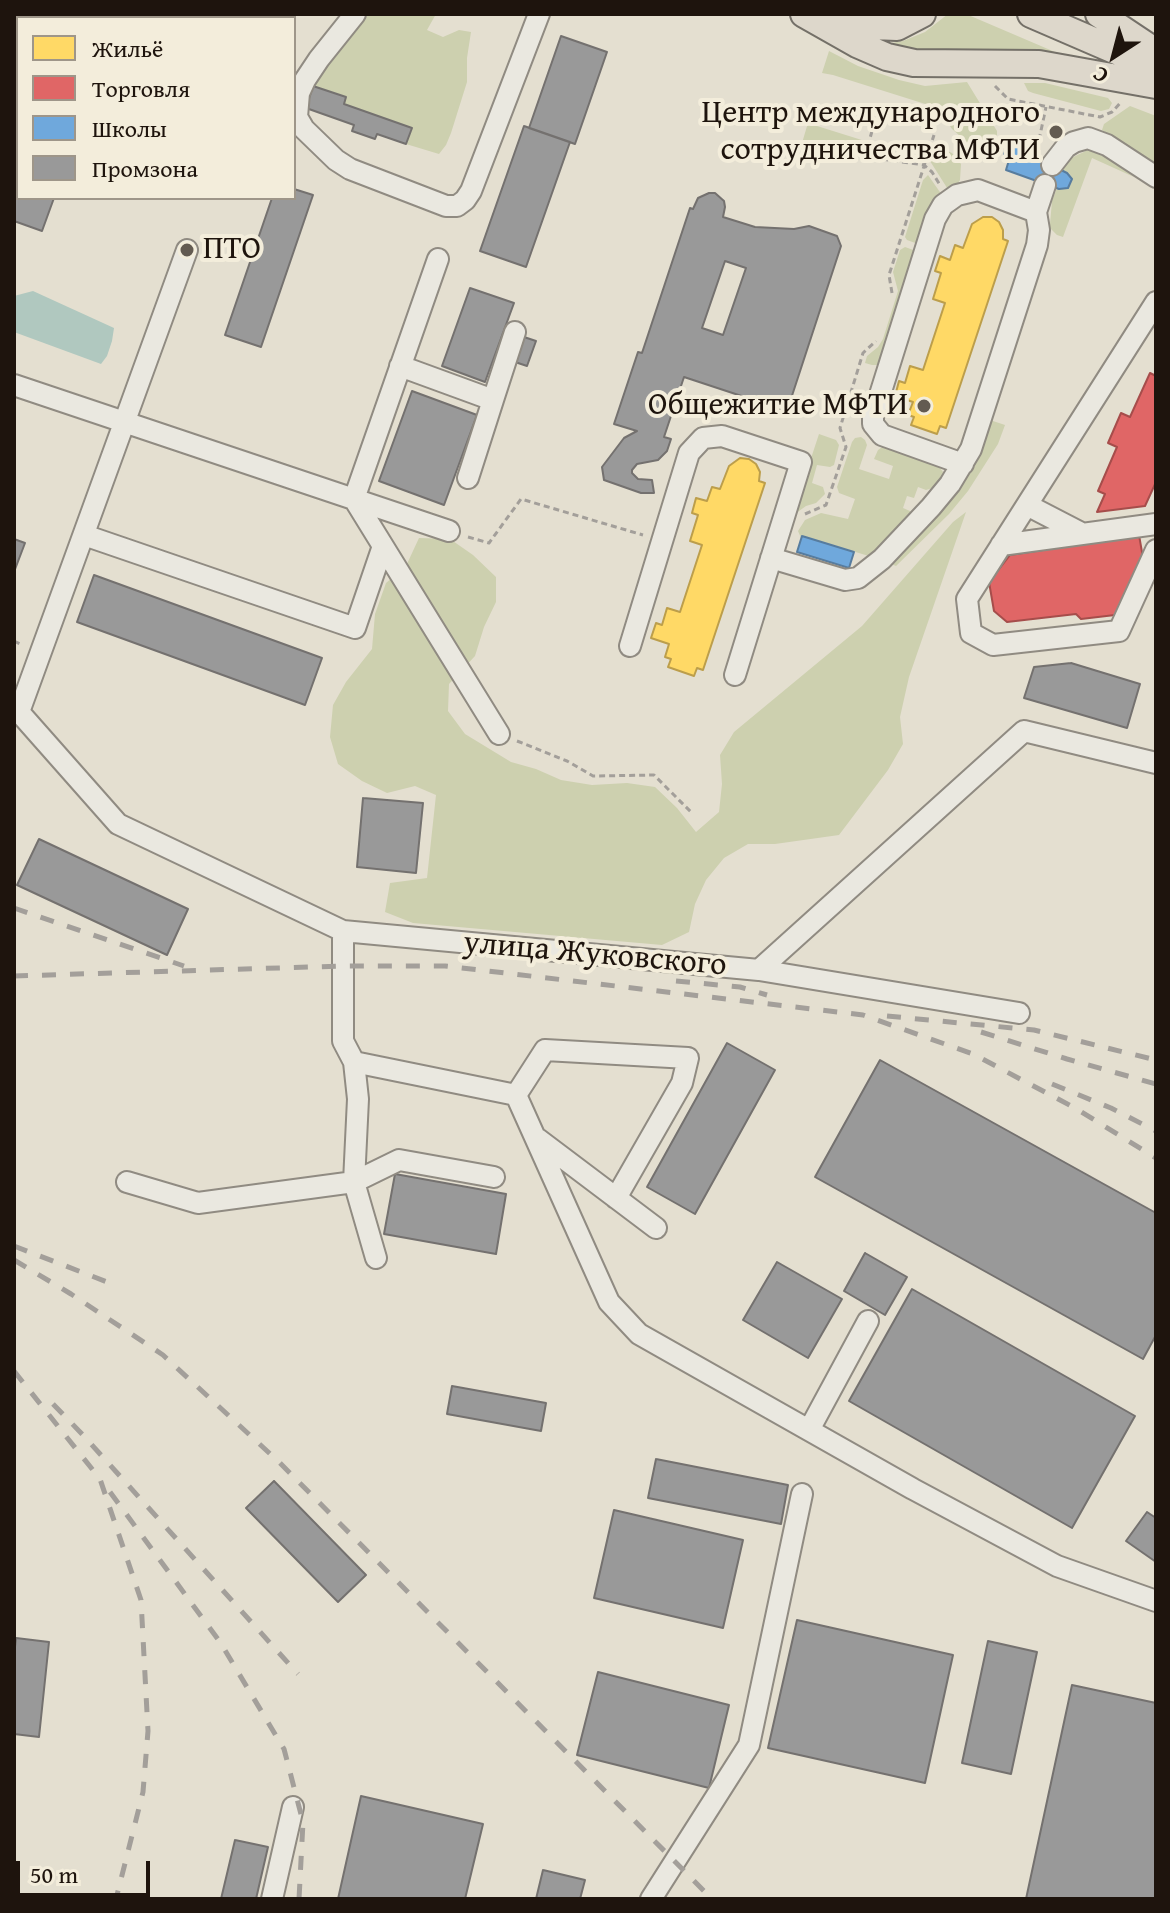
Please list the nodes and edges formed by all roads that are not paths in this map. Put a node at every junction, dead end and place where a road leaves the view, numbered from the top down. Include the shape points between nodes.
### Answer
1 (355, 14) edge
2 (539, 14) edge
3 (804, 14) edge
4 (823, 14) edge
5 (922, 14) edge
6 (1031, 14) edge
7 (1099, 14) edge
8 (1156, 52) edge
9 (1156, 68) edge
10 (1156, 85) edge
11 (1156, 177) edge
12 (1036, 212) junction
13 (187, 250) dead end
14 (438, 259) dead end
15 (1156, 302) edge
16 (515, 332) dead end
17 (400, 366) junction
18 (14, 385) edge
19 (493, 400) junction
20 (125, 422) junction
21 (963, 464) junction
22 (468, 478) dead end
23 (354, 499) junction
24 (1027, 505) junction
25 (1156, 524) edge
26 (449, 531) road end
27 (1083, 534) junction
28 (84, 535) junction
29 (1001, 545) junction
30 (383, 546) junction
31 (1156, 550) edge
32 (771, 558) junction
33 (630, 646) dead end
34 (735, 675) dead end
35 (16, 711) edge
36 (499, 734) road end
37 (1156, 763) edge
38 (343, 931) junction
39 (759, 970) junction
40 (1019, 1013) dead end
41 (354, 1062) junction
42 (516, 1095) junction
43 (535, 1137) junction
44 (494, 1177) dead end
45 (127, 1182) dead end
46 (354, 1182) junction
47 (616, 1198) junction
48 (656, 1228) dead end
49 (376, 1258) dead end
50 (868, 1321) dead end
51 (809, 1430) junction
52 (802, 1494) dead end
53 (1156, 1601) edge
54 (293, 1807) dead end
55 (272, 1899) edge
56 (651, 1899) edge

1 - 2 street via 305,80 297,117 350,169 457,206 471,191
3 - 10 main road via 887,57 914,63 1039,64
4 - 5 main road via 897,27
6 - 9 main road
7 - 8 main road
11 - 12 street via 1107,145 1088,138 1074,142 1051,170
12 - 21 street via 1037,245
12 - 21 street via 978,190 943,205 873,417 882,435
13 - 20 street
14 - 17 street
15 - 24 street
16 - 19 street
17 - 19 street
17 - 23 street
18 - 20 street
19 - 22 street
20 - 23 street
20 - 28 street
21 - 32 street via 922,517 858,578 845,580
23 - 26 street
23 - 30 street
24 - 27 street
24 - 29 street
25 - 27 street
27 - 29 street
28 - 30 street via 355,628
28 - 35 street
29 - 31 street via 967,599 971,633 993,645 1119,631
30 - 36 street
32 - 33 street via 801,462 722,436 703,438 689,453
32 - 34 street
35 - 38 street, улица Жуковского via 118,824
37 - 39 street, улица Жуковского via 1024,731
38 - 39 street, улица Жуковского
38 - 41 street via 343,1041
39 - 40 street
41 - 42 street
41 - 46 street
42 - 43 street
42 - 47 street via 545,1050 688,1058 682,1083
43 - 47 street
43 - 51 street via 609,1302 639,1334
44 - 46 street via 399,1160
45 - 46 street via 198,1203
46 - 49 street
47 - 48 street
50 - 51 street
51 - 53 street via 1057,1566
52 - 56 street via 749,1745
54 - 55 street

